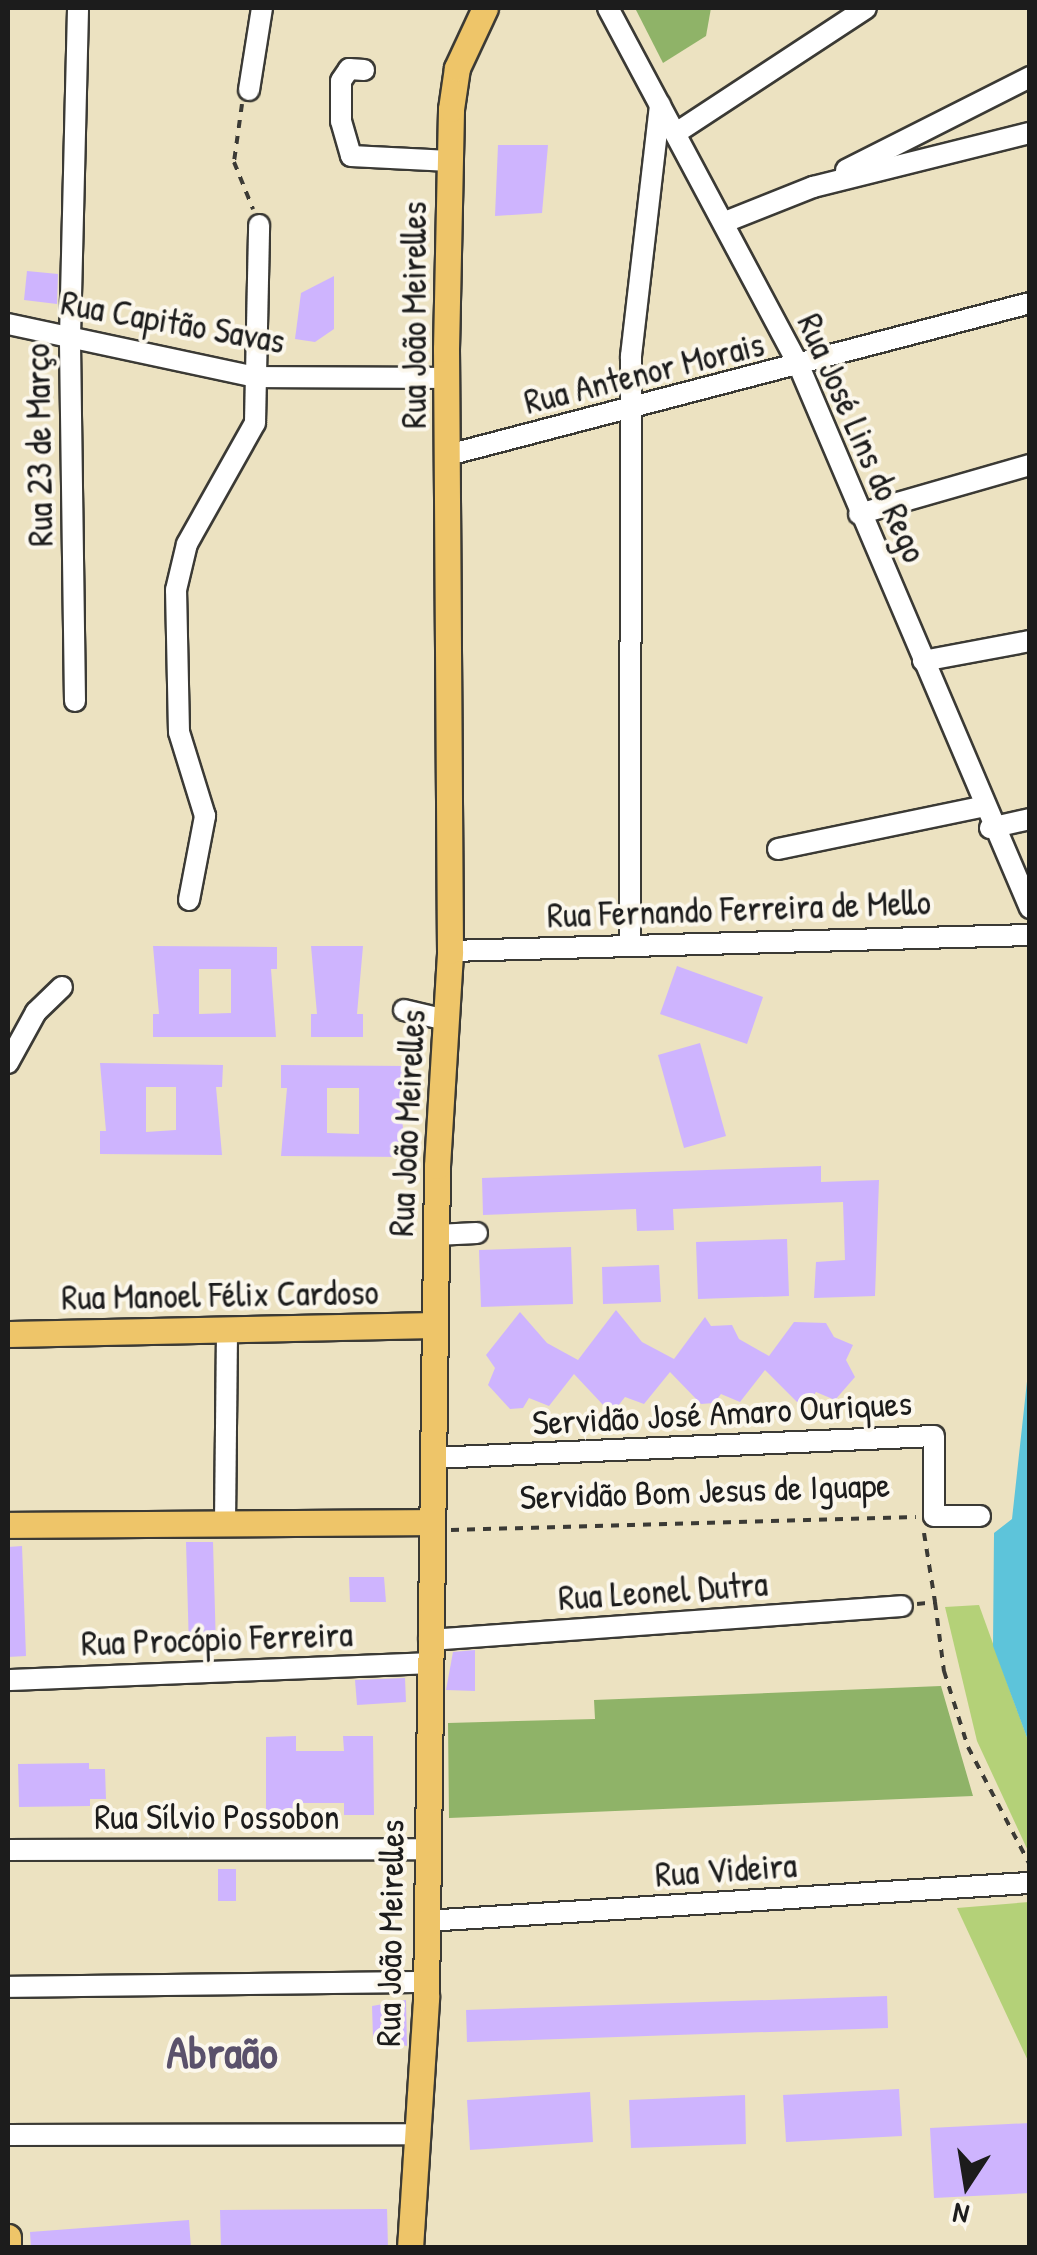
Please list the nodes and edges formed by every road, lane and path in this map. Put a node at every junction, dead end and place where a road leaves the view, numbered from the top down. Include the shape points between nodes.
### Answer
1 (78, 8) edge
2 (262, 8) edge
3 (485, 8) edge
4 (608, 8) edge
5 (866, 8) edge
6 (364, 70) dead end
7 (1030, 77) edge
8 (249, 90) joint
9 (660, 105) junction
10 (676, 133) junction
11 (1030, 133) edge
12 (450, 161) junction
13 (813, 187) junction
14 (725, 222) junction
15 (259, 225) joint
16 (1030, 303) edge
17 (8, 324) edge
18 (70, 337) junction
19 (800, 366) junction
20 (256, 377) junction
21 (448, 378) junction
22 (632, 410) junction
23 (448, 455) junction
24 (1030, 465) edge
25 (860, 514) junction
26 (1030, 640) edge
27 (923, 662) junction
28 (75, 701) dead end
29 (982, 806) junction
30 (1030, 819) edge
31 (990, 828) junction
32 (778, 849) dead end
33 (190, 900) dead end
34 (1030, 908) edge
35 (1030, 934) edge
36 (630, 945) junction
37 (450, 951) junction
38 (62, 986) dead end
39 (404, 1010) dead end
40 (446, 1020) junction
41 (8, 1063) edge
42 (477, 1233) dead end
43 (436, 1235) junction
44 (434, 1325) junction
45 (227, 1330) junction
46 (8, 1334) edge
47 (432, 1458) junction
48 (928, 1516) junction
49 (980, 1516) dead end
50 (225, 1523) junction
51 (8, 1525) edge
52 (431, 1526) junction
53 (934, 1602) junction
54 (902, 1606) joint
55 (429, 1652) junction
56 (8, 1680) edge
57 (426, 1849) junction
58 (8, 1850) edge
59 (1030, 1865) edge
60 (1029, 1883) edge
61 (426, 1921) junction
62 (426, 1982) junction
63 (8, 1987) edge
64 (420, 2134) junction
65 (8, 2135) edge
66 (8, 2237) edge
67 (8, 2248) edge
68 (410, 2248) edge

1 - 18 street, Rua 23 de Março
2 - 8 street
3 - 12 main road, Rua João Meirelles via 457,68
4 - 9 street, Rua José Lins do Rego
5 - 10 street
6 - 12 street via 349,69 342,81 341,121 351,156
7 - 13 street
8 - 15 path via 239,111 234,162
9 - 10 street, Rua José Lins do Rego
9 - 22 street via 641,235
10 - 14 street, Rua José Lins do Rego
11 - 13 street
12 - 21 main road, Rua João Meirelles
13 - 14 street
14 - 19 street, Rua José Lins do Rego
15 - 20 street
16 - 19 street, Rua Antenor Morais
17 - 18 street, Rua Capitão Savas
18 - 20 street, Rua Capitão Savas
18 - 28 street, Rua 23 de Março
19 - 22 street, Rua Antenor Morais
19 - 25 street, Rua José Lins do Rego
20 - 21 street, Rua Capitão Savas
20 - 33 street via 255,423 187,544 176,590 179,732 205,816
21 - 23 main road, Rua João Meirelles
22 - 23 street, Rua Antenor Morais
22 - 36 street
23 - 37 main road, Rua João Meirelles
24 - 25 street
25 - 27 street, Rua José Lins do Rego
26 - 27 street
27 - 29 street, Rua José Lins do Rego
29 - 31 street, Rua José Lins do Rego
29 - 32 street
30 - 31 street
31 - 34 street, Rua José Lins do Rego
35 - 36 street, Rua Fernando Ferreira de Mello
36 - 37 street, Rua Fernando Ferreira de Mello
37 - 40 main road, Rua João Meirelles
38 - 41 street via 36,1012
39 - 40 street
40 - 43 main road, Rua João Meirelles via 429,1166
42 - 43 street
43 - 44 main road, Rua João Meirelles
44 - 45 main road, Rua Manoel Félix Cardoso
44 - 47 main road, Rua João Meirelles
45 - 46 main road, Rua Manoel Félix Cardoso
45 - 50 street
47 - 48 street, Servidão José Amaro Ouriques via 934,1436
47 - 52 main road, Rua João Meirelles
48 - 49 street, Servidão Bom Jesus de Iguape
48 - 52 path, Servidão Bom Jesus de Iguape
48 - 53 path
50 - 51 main road
50 - 52 main road
52 - 55 main road, Rua João Meirelles
53 - 54 path
53 - 59 path via 944,1671 968,1748
54 - 55 street, Rua Leonel Dutra
55 - 56 street, Rua Procópio Ferreira
55 - 57 main road, Rua João Meirelles
57 - 58 street, Rua Sílvio Possobon
57 - 61 main road, Rua João Meirelles
60 - 61 street, Rua Videira
61 - 62 main road, Rua João Meirelles
62 - 63 street
62 - 64 main road, Rua João Meirelles
64 - 65 street
64 - 68 main road, Rua João Meirelles
66 - 67 main road

